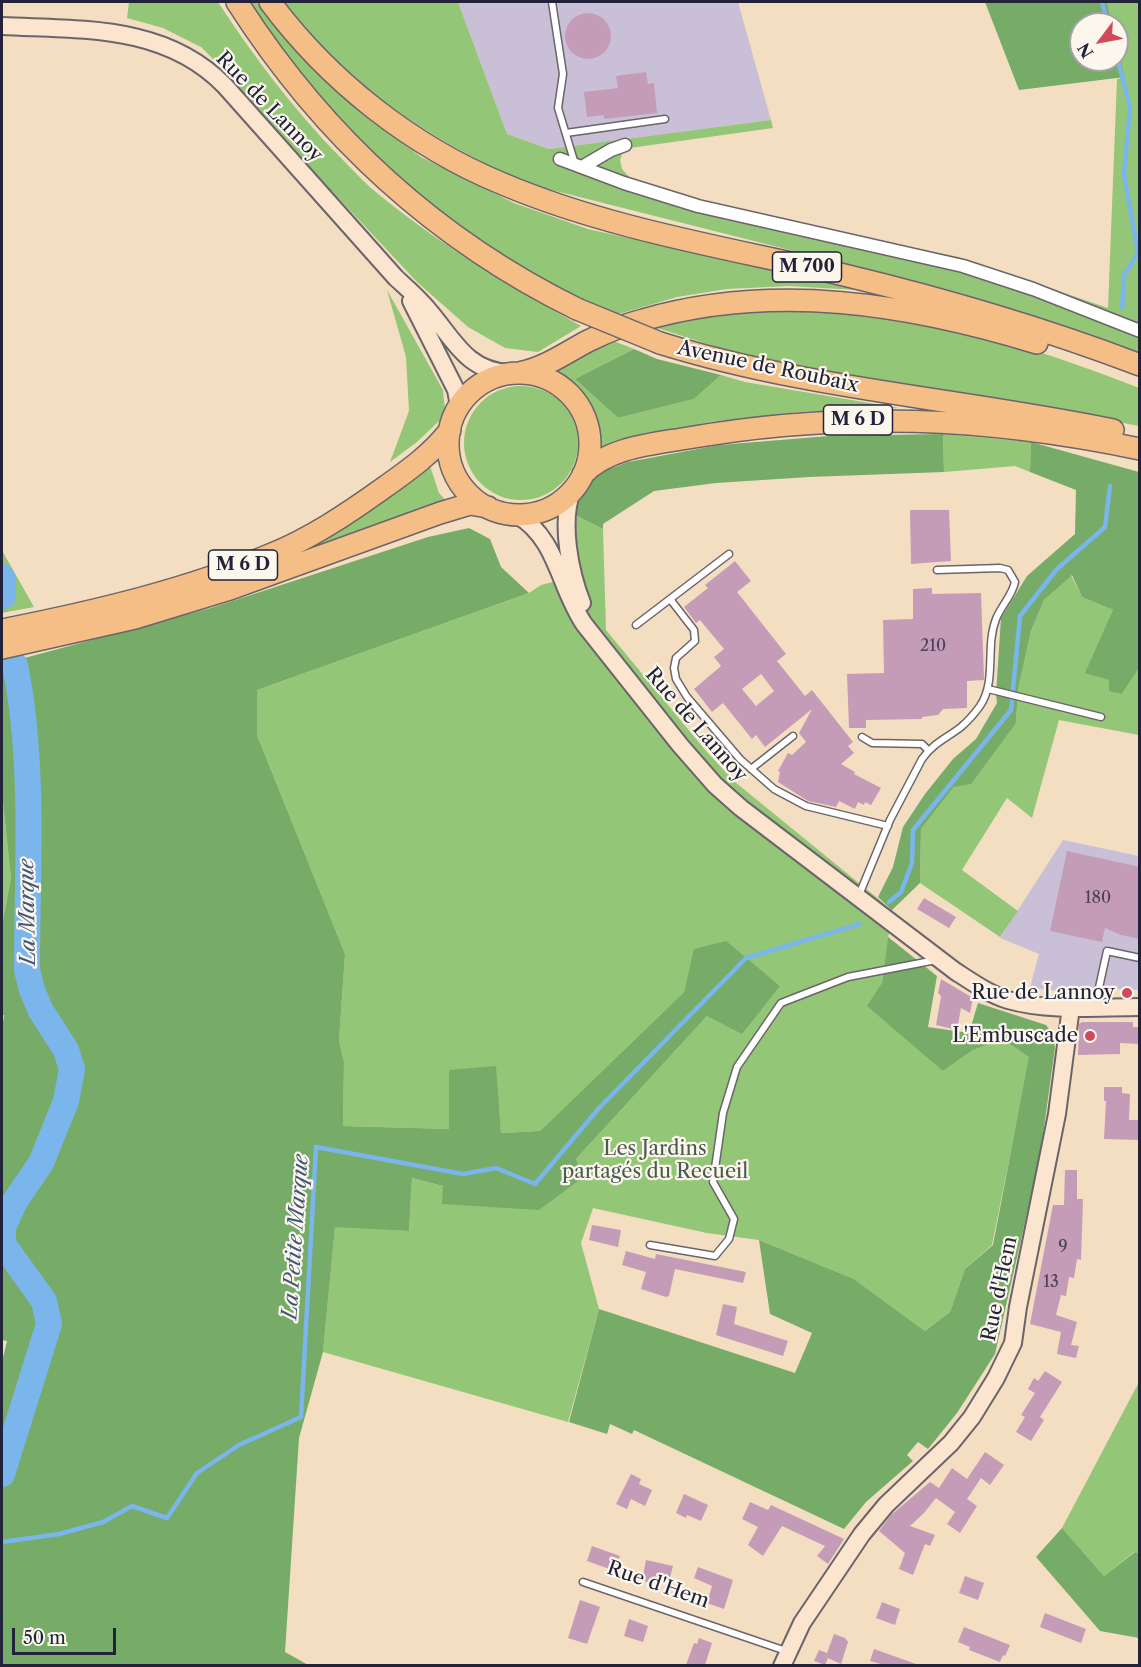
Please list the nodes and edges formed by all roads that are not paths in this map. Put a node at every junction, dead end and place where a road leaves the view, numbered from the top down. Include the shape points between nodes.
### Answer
1 (237, 2) edge
2 (270, 2) edge
3 (552, 2) edge
4 (2, 26) edge
5 (665, 119) dead end
6 (566, 133) junction
7 (625, 145) dead end
8 (560, 159) dead end
9 (579, 166) junction
10 (396, 278) junction
11 (1140, 330) edge
12 (1140, 366) edge
13 (514, 373) junction
14 (1140, 377) edge
15 (459, 406) junction
16 (450, 430) junction
17 (1140, 436) edge
18 (1140, 449) edge
19 (578, 483) junction
20 (488, 507) junction
21 (517, 515) junction
22 (729, 554) dead end
23 (937, 570) dead end
24 (670, 599) junction
25 (636, 625) dead end
26 (2, 630) edge
27 (601, 645) junction
28 (2, 648) edge
29 (988, 689) junction
30 (1101, 717) dead end
31 (793, 736) dead end
32 (862, 738) dead end
33 (928, 750) junction
34 (751, 769) junction
35 (888, 826) junction
36 (858, 898) junction
37 (1140, 958) edge
38 (939, 960) junction
39 (1071, 1007) junction
40 (1095, 1007) junction
41 (1140, 1007) edge
42 (650, 1245) dead end
43 (583, 1582) dead end
44 (786, 1659) edge

1 - 17 highway, Avenue de Roubaix, bridge via 309,100 383,177 466,245 577,309 698,355 788,375
2 - 12 highway, M 700 via 320,60 366,102 449,158 503,184 621,223 966,306
3 - 6 lane via 563,74 558,108
4 - 10 street, Rue de Lannoy via 134,36 196,61 225,86
5 - 6 lane
6 - 9 lane
7 - 9 street
8 - 9 street
9 - 11 street via 699,206 963,266
10 - 13 street, Rue de Lannoy via 469,359 491,371
10 - 15 street, Rue de Lannoy via 449,375
13 - 14 highway via 540,368 608,332 648,318 706,305 767,299 833,301 930,315 1003,333
13 - 15 highway via 492,378
13 - 19 highway via 539,375 557,384 579,406 590,434 589,455
15 - 16 highway
16 - 20 highway via 448,448 455,475 472,497
16 - 26 highway, M 6 D via 435,447 377,493 274,554 152,594
18 - 19 highway, M 6 D via 984,426 844,421 739,430 651,445 600,459
19 - 21 highway via 565,498 547,509
19 - 27 street, Rue de Lannoy via 567,503 566,524 580,599
20 - 21 highway
20 - 28 highway, M 6 D via 470,504 440,513 135,618
21 - 27 street, Rue de Lannoy via 542,536 575,610
22 - 24 lane
23 - 29 lane via 1000,568 1013,575 1013,590 996,619
24 - 25 lane
24 - 34 lane via 694,630 695,641 676,658 676,679
27 - 36 street, Rue de Lannoy via 715,785
29 - 30 lane
29 - 33 lane via 964,725
31 - 34 lane
32 - 33 lane via 872,743 922,744
33 - 35 lane
34 - 35 lane via 774,789 806,806
35 - 36 lane
36 - 38 street, Rue de Lannoy
37 - 40 lane via 1107,951
38 - 39 street, Rue de Lannoy via 1006,999
38 - 42 lane via 848,977 781,1003 737,1067 723,1113 713,1182 734,1219 729,1239 715,1256
39 - 40 street, Rue de Lannoy
39 - 44 street, Rue d'Hem via 1058,1114 1013,1344 972,1417 862,1534 813,1605
40 - 41 street, Rue de Lannoy
43 - 44 lane, Rue d'Hem

